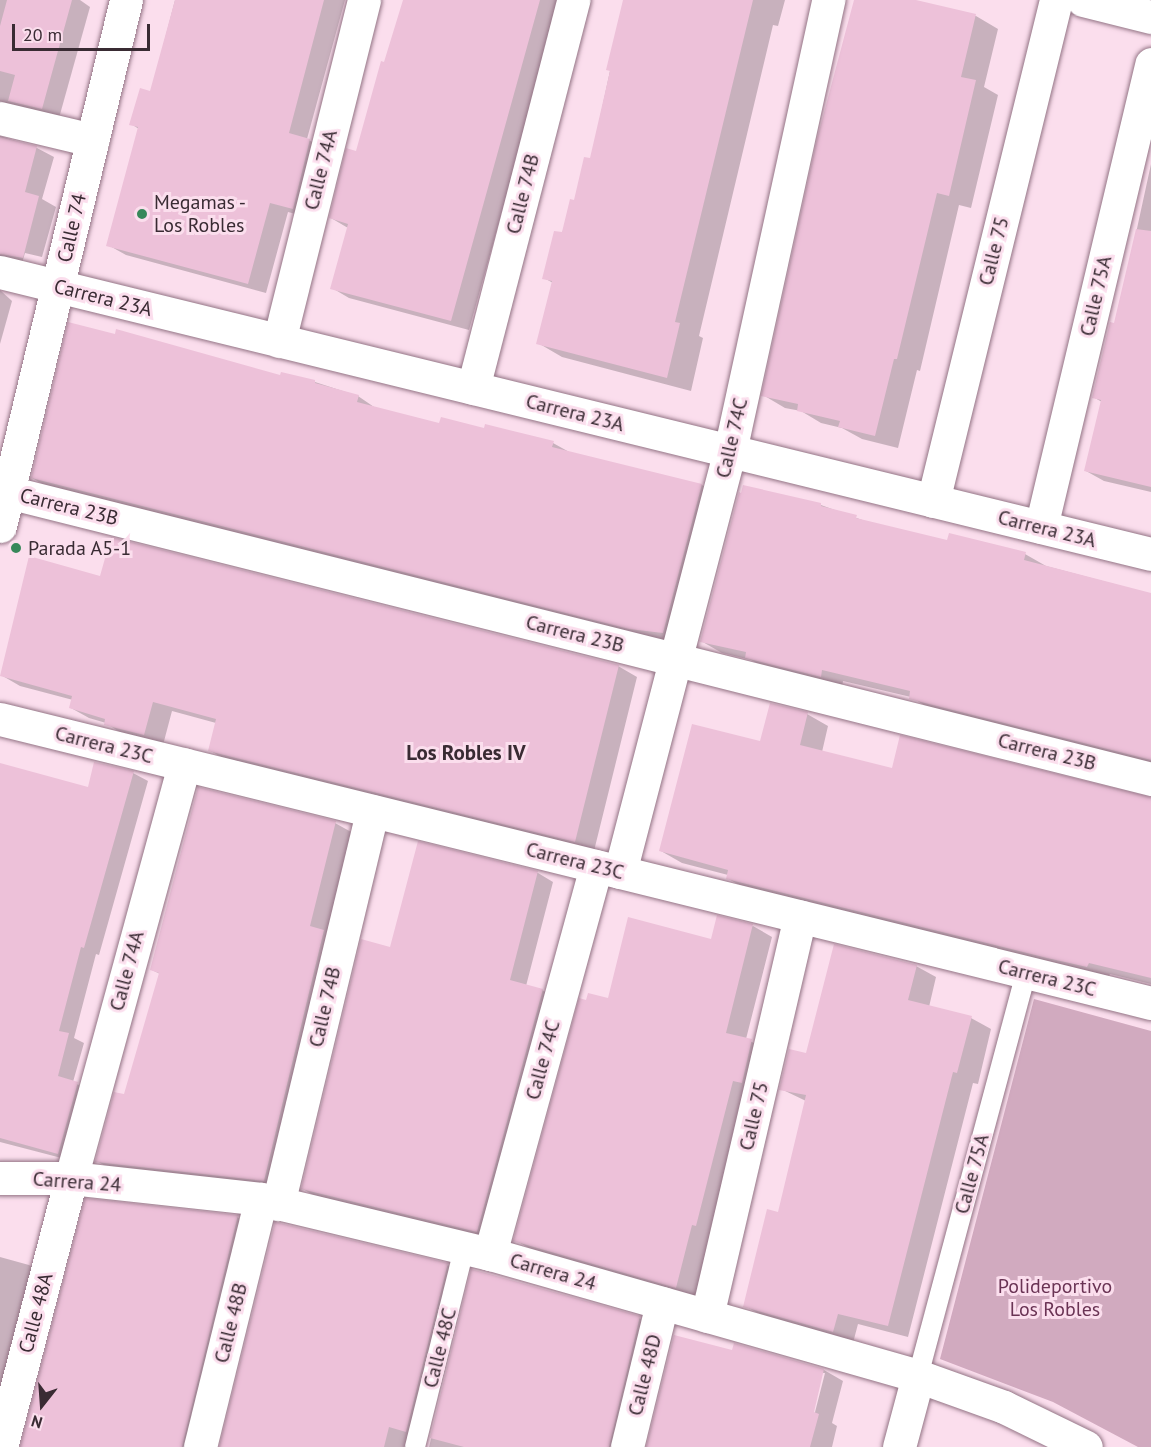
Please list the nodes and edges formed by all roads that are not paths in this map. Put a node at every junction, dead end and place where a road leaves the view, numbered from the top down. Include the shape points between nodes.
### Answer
1 (126, 0) edge
2 (364, 0) edge
3 (573, 0) edge
4 (828, 0) edge
5 (1056, 0) edge
6 (1083, 0) edge
7 (1151, 17) edge
8 (1151, 64) edge
9 (0, 118) edge
10 (93, 140) junction
11 (0, 272) edge
12 (58, 286) junction
13 (279, 341) junction
14 (473, 388) junction
15 (730, 452) junction
16 (4, 491) edge
17 (933, 501) junction
18 (0, 526) edge
19 (1041, 527) junction
20 (1151, 555) edge
21 (677, 660) junction
22 (0, 719) edge
23 (184, 764) junction
24 (1151, 778) edge
25 (372, 811) junction
26 (608, 869) junction
27 (800, 917) junction
28 (1026, 972) junction
29 (1151, 1003) edge
30 (0, 1178) edge
31 (70, 1178) junction
32 (270, 1202) junction
33 (477, 1251) junction
34 (662, 1303) junction
35 (707, 1316) junction
36 (918, 1376) junction
37 (1051, 1439) edge
38 (1, 1447) edge
39 (200, 1447) edge
40 (415, 1447) edge
41 (627, 1447) edge
42 (899, 1447) edge
43 (1086, 1447) edge

1 - 10 street, Calle 74
2 - 13 street, Calle 74A
3 - 14 street, Calle 74B
4 - 15 street, Calle 74C
5 - 17 street, Calle 75
6 - 7 street
8 - 19 street, Calle 75A
9 - 10 street
10 - 12 street, Calle 74
11 - 12 street, Carrera 23A
12 - 13 street, Carrera 23A
12 - 16 street, Calle 74
13 - 14 street, Carrera 23A
14 - 15 street, Carrera 23A
15 - 17 street, Carrera 23A
15 - 21 street, Calle 74C
16 - 18 street, Calle 74
16 - 21 street, Carrera 23B
17 - 19 street, Carrera 23A
19 - 20 street, Carrera 23A
21 - 24 street, Carrera 23B
21 - 26 street, Calle 74C
22 - 23 street, Carrera 23C
23 - 25 street, Carrera 23C
23 - 31 street, Calle 74A
25 - 26 street, Carrera 23C
25 - 32 street, Calle 74B
26 - 27 street, Carrera 23C
26 - 33 street, Calle 74C
27 - 28 street, Carrera 23C
27 - 35 street, Calle 75
28 - 29 street, Carrera 23C
28 - 36 lane, Calle 75A
30 - 31 street, Carrera 24
31 - 32 street, Carrera 24
31 - 38 street, Calle 48A
32 - 33 street, Carrera 24
32 - 39 street, Calle 48B
33 - 34 street, Carrera 24
33 - 40 lane, Calle 48C
34 - 35 street, Carrera 24
34 - 41 street, Calle 48D
35 - 36 street, Carrera 24
36 - 37 street, Carrera 24 via 1004,1407
36 - 42 street
37 - 43 street, Carrera 24

